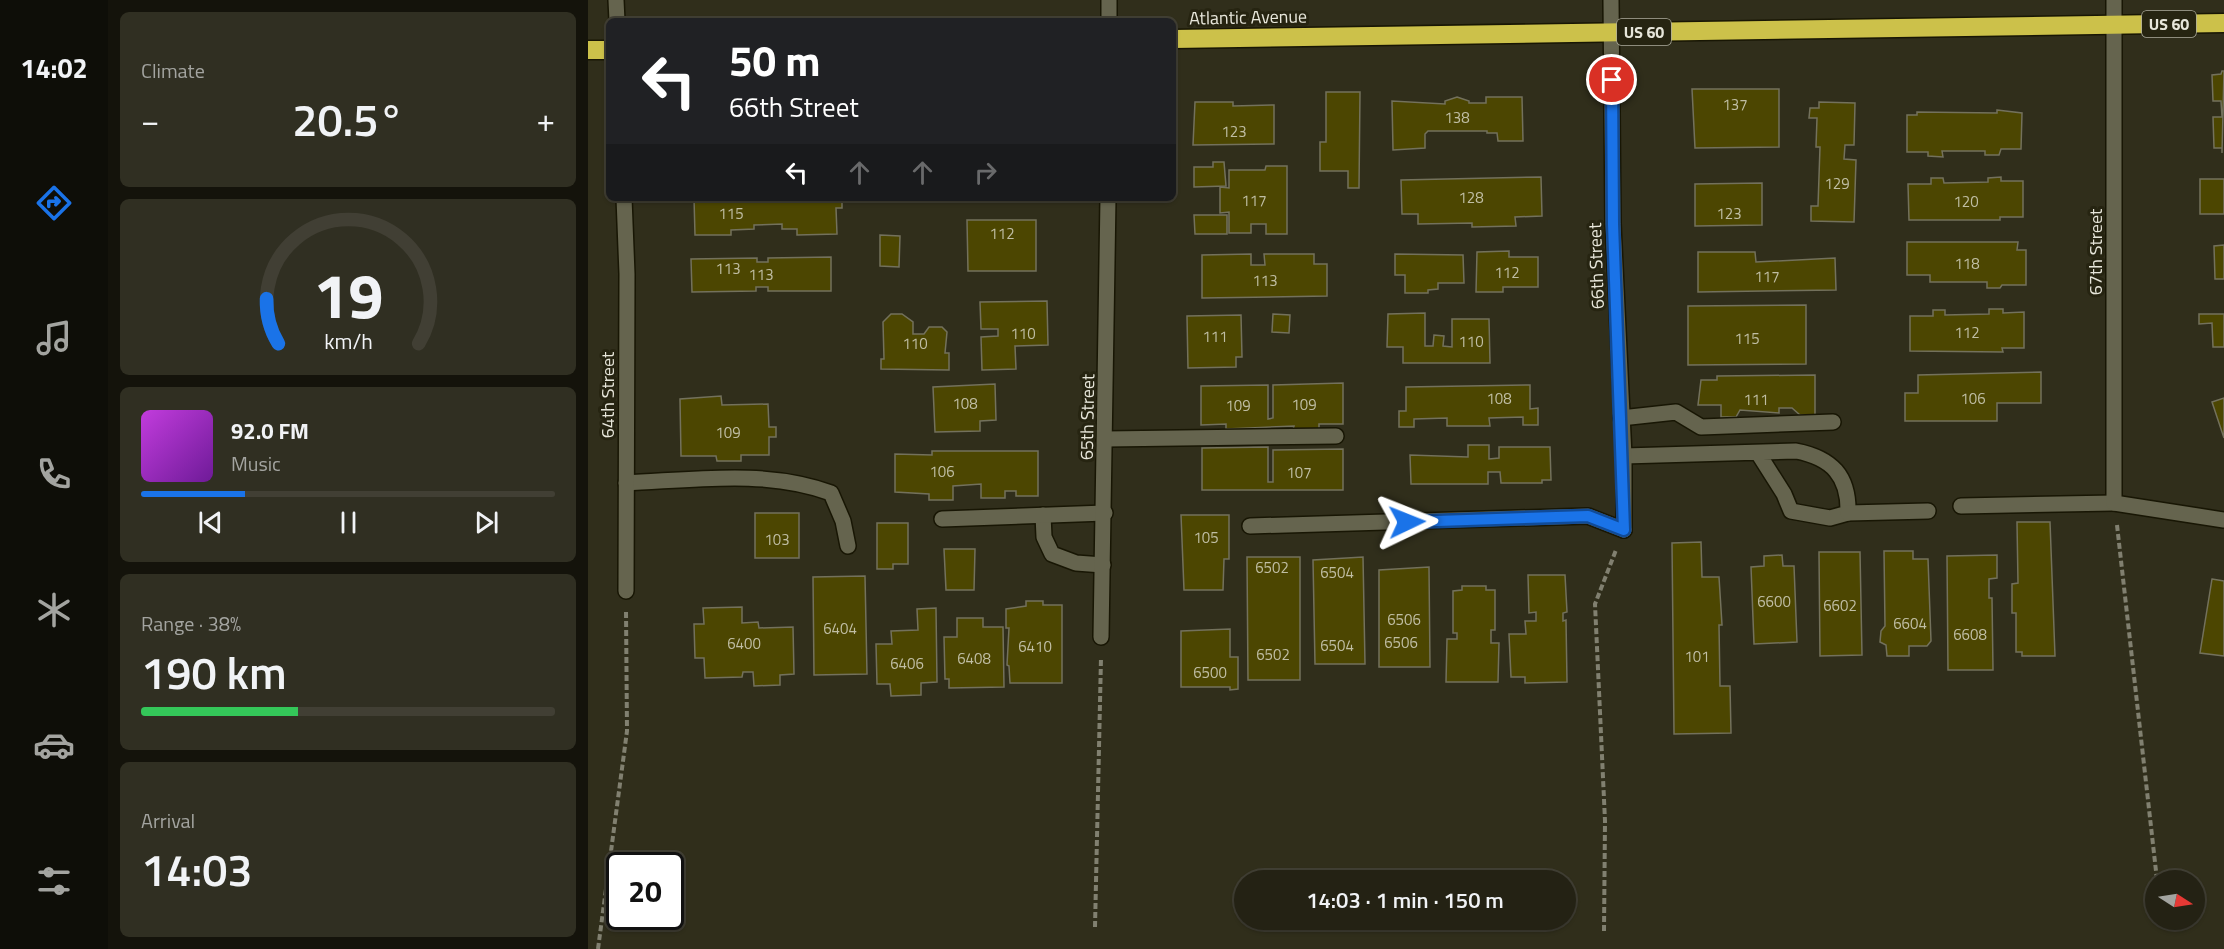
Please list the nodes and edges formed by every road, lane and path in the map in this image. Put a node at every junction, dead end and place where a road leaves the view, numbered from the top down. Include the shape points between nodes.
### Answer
1 (616, 0) edge
2 (1109, 0) edge
3 (1611, 0) edge
4 (2114, 0) edge
5 (617, 18) edge
6 (1109, 18) edge
7 (2224, 24) edge
8 (2115, 25) junction
9 (1611, 32) junction
10 (1176, 39) edge
11 (588, 50) edge
12 (606, 50) edge
13 (624, 201) edge
14 (1108, 201) edge
15 (1621, 418) junction
16 (1833, 422) dead end
17 (1336, 436) dead end
18 (1106, 439) junction
19 (1758, 453) junction
20 (1624, 456) junction
21 (626, 483) junction
22 (2114, 503) junction
23 (1960, 506) dead end
24 (1928, 511) dead end
25 (1105, 513) junction
26 (1848, 513) junction
27 (1043, 515) junction
28 (942, 519) dead end
29 (2224, 520) edge
30 (1250, 526) dead end
31 (1624, 530) junction
32 (848, 546) dead end
33 (1103, 565) junction
34 (626, 591) joint
35 (1101, 637) joint
36 (2156, 870) edge
37 (1095, 927) dead end
38 (1604, 931) dead end
39 (598, 949) edge

1 - 5 street
2 - 6 street
3 - 9 street, 66th Street
4 - 8 street, 67th Street
7 - 8 highway, Atlantic Avenue / US 60
8 - 9 highway, Atlantic Avenue / US 60
8 - 22 street, 67th Street
9 - 10 highway, Atlantic Avenue / US 60
9 - 15 street, 66th Street
11 - 12 highway
13 - 21 street, 64th Street
14 - 18 street, 65th Street
15 - 16 street via 1676,412 1701,427
15 - 20 street, 66th Street
17 - 18 street
18 - 25 street, 65th Street
19 - 20 street
19 - 26 street via 1791,511 1830,518
19 - 26 street via 1796,451 1818,456 1839,475 1849,491
20 - 31 street, 66th Street
21 - 32 street via 754,479 803,483 831,494 843,521
21 - 34 street, 64th Street
22 - 23 street
22 - 29 street
22 - 36 path
24 - 26 street
25 - 27 street
25 - 33 street, 65th Street
27 - 28 street
27 - 33 street via 1044,537 1052,554 1076,563
30 - 31 street via 1588,516
31 - 38 path via 1595,604 1605,821
33 - 35 street, 65th Street
34 - 39 path via 627,732
35 - 37 path

